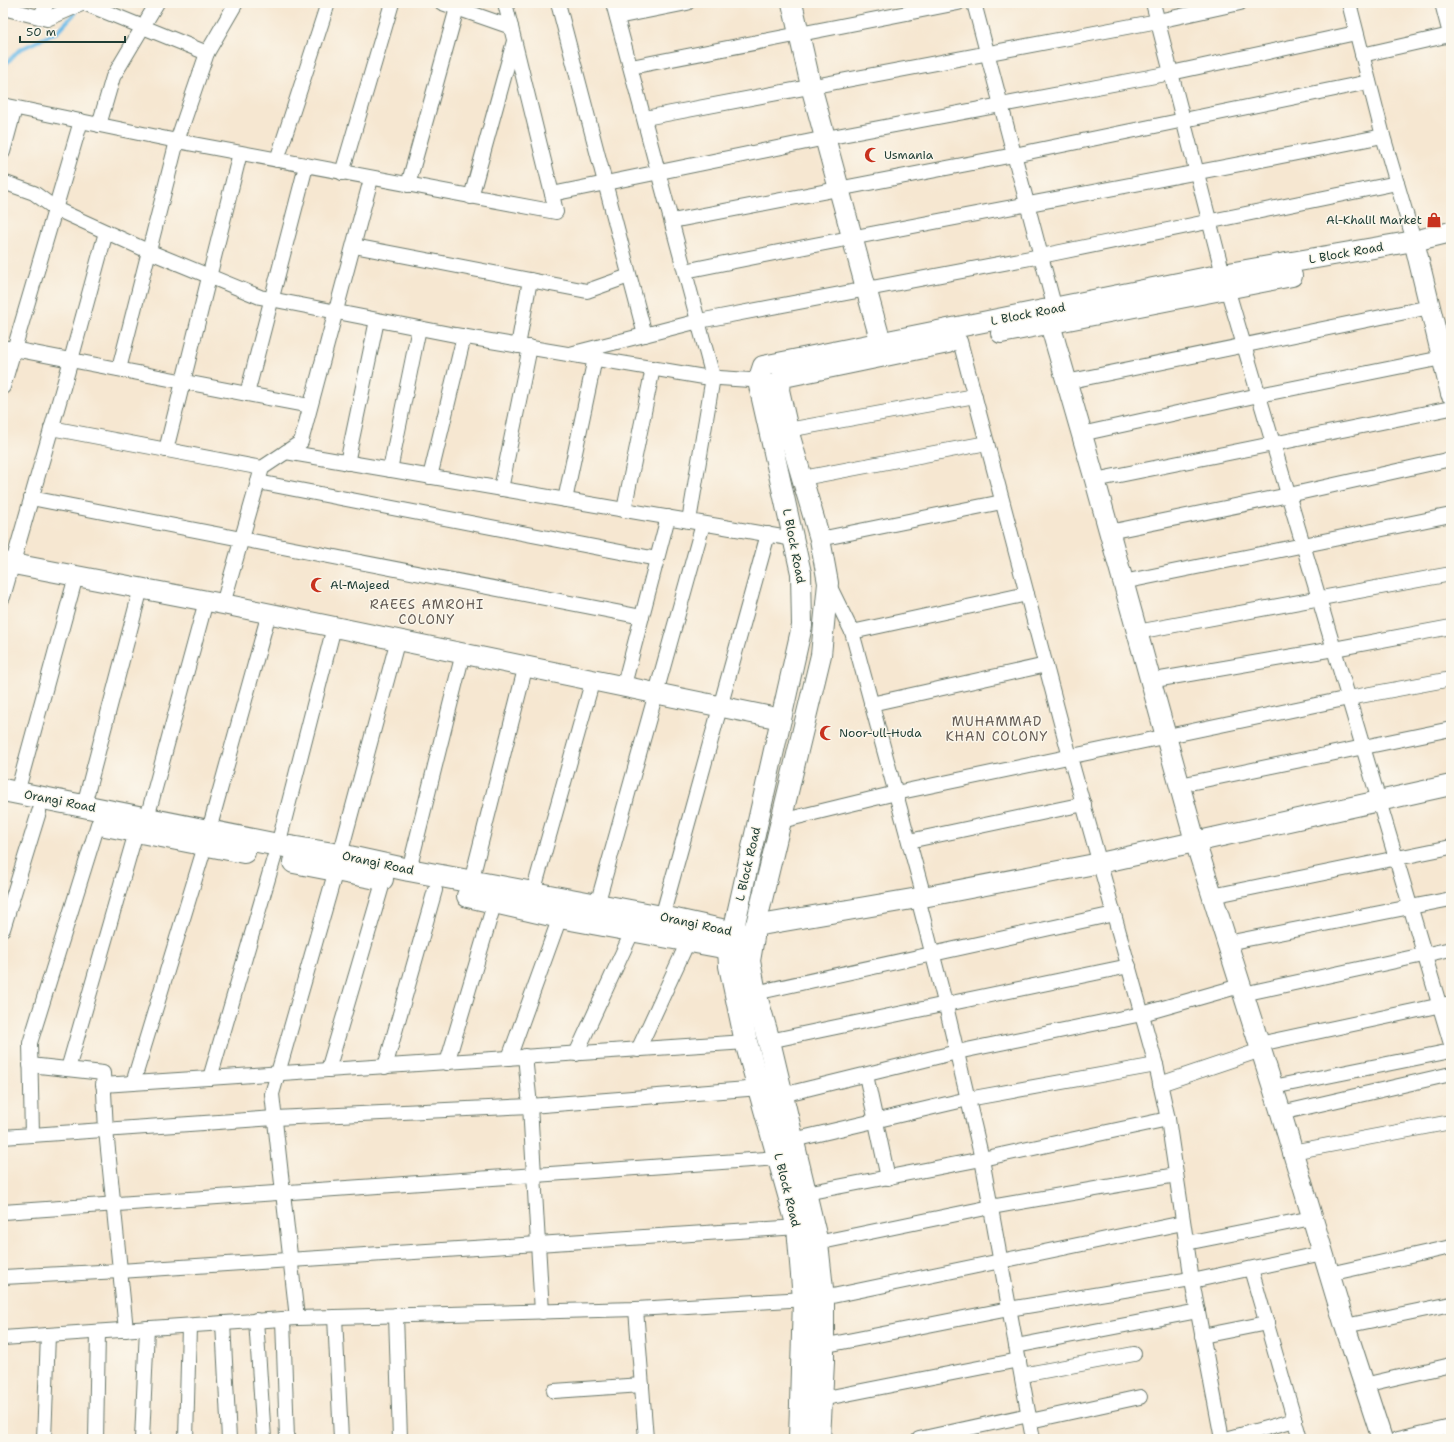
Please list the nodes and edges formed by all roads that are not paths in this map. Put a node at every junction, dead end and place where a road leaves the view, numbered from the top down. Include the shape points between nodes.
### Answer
1 (47, 3) edge
2 (84, 3) edge
3 (157, 3) edge
4 (236, 3) edge
5 (328, 3) edge
6 (392, 3) edge
7 (442, 3) edge
8 (505, 3) edge
9 (558, 3) edge
10 (613, 3) edge
11 (687, 3) edge
12 (792, 3) edge
13 (958, 3) edge
14 (974, 3) edge
15 (1153, 3) edge
16 (1240, 3) edge
17 (1349, 3) edge
18 (3, 8) edge
19 (457, 8) junction
20 (1446, 9) edge
21 (40, 17) junction
22 (617, 17) junction
23 (1158, 21) junction
24 (143, 27) junction
25 (513, 33) junction
26 (1356, 33) junction
27 (799, 34) junction
28 (1451, 37) edge
29 (206, 53) junction
30 (987, 53) junction
31 (1362, 55) junction
32 (631, 67) junction
33 (1171, 73) junction
34 (1369, 82) junction
35 (812, 86) junction
36 (9, 106) edge
37 (1001, 106) junction
38 (645, 118) junction
39 (82, 121) junction
40 (1184, 121) junction
41 (99, 124) junction
42 (1383, 136) junction
43 (826, 138) junction
44 (177, 141) junction
45 (3, 152) edge
46 (240, 153) junction
47 (1014, 155) junction
48 (277, 160) junction
49 (306, 166) junction
50 (342, 173) junction
51 (660, 173) junction
52 (1198, 174) junction
53 (371, 178) junction
54 (3, 182) edge
55 (1398, 183) junction
56 (605, 184) junction
57 (408, 185) junction
58 (839, 188) junction
59 (552, 194) junction
60 (471, 197) junction
61 (1027, 204) junction
62 (56, 209) junction
63 (672, 221) junction
64 (1210, 223) junction
65 (106, 232) junction
66 (1451, 232) edge
67 (853, 236) junction
68 (354, 246) junction
69 (1451, 246) edge
70 (1415, 247) junction
71 (148, 251) junction
72 (1041, 256) junction
73 (685, 271) junction
74 (629, 276) junction
75 (209, 277) junction
76 (530, 280) junction
77 (1225, 281) junction
78 (867, 288) junction
79 (272, 299) junction
80 (1430, 307) junction
81 (337, 312) junction
82 (1052, 317) junction
83 (377, 320) junction
84 (699, 321) junction
85 (419, 328) junction
86 (645, 335) junction
87 (464, 336) junction
88 (960, 340) junction
89 (882, 343) junction
90 (1244, 344) junction
91 (524, 346) junction
92 (9, 348) edge
93 (570, 354) junction
94 (595, 358) junction
95 (1442, 358) junction
96 (71, 360) junction
97 (653, 368) junction
98 (119, 369) junction
99 (713, 377) junction
100 (183, 381) junction
101 (758, 381) junction
102 (780, 382) junction
103 (1066, 382) junction
104 (3, 387) edge
105 (247, 394) junction
106 (1259, 394) junction
107 (1451, 394) edge
108 (975, 396) junction
109 (310, 406) junction
110 (1451, 408) edge
111 (51, 428) junction
112 (788, 430) junction
113 (1081, 434) junction
114 (987, 443) junction
115 (1274, 444) junction
116 (166, 450) junction
117 (286, 452) junction
118 (1451, 459) edge
119 (347, 463) junction
120 (390, 470) junction
121 (260, 475) junction
122 (430, 477) junction
123 (803, 478) junction
124 (1095, 480) junction
125 (501, 489) junction
126 (1290, 496) junction
127 (31, 498) junction
128 (565, 500) junction
129 (1002, 502) junction
130 (624, 510) junction
131 (1451, 515) edge
132 (668, 518) junction
133 (689, 521) junction
134 (703, 524) junction
135 (1108, 532) junction
136 (768, 534) junction
137 (242, 539) junction
138 (794, 539) junction
139 (820, 539) junction
140 (1304, 545) junction
141 (657, 559) junction
142 (7, 563) edge
143 (1451, 574) edge
144 (76, 576) junction
145 (1123, 582) junction
146 (828, 583) junction
147 (141, 588) junction
148 (1027, 594) junction
149 (3, 596) edge
150 (1320, 599) junction
151 (214, 602) junction
152 (269, 613) junction
153 (642, 617) junction
154 (334, 626) junction
155 (1451, 627) edge
156 (852, 632) junction
157 (1137, 632) junction
158 (398, 639) junction
159 (1334, 649) junction
160 (463, 652) junction
161 (526, 665) junction
162 (1046, 665) junction
163 (593, 679) junction
164 (1451, 679) edge
165 (1150, 681) junction
166 (624, 685) junction
167 (656, 692) junction
168 (1349, 698) junction
169 (871, 704) junction
170 (720, 706) junction
171 (781, 719) junction
172 (1451, 729) edge
173 (1165, 737) junction
174 (1363, 747) junction
175 (1070, 757) junction
176 (1180, 785) junction
177 (1451, 785) edge
178 (896, 793) junction
179 (8, 796) edge
180 (1379, 800) junction
181 (1084, 804) junction
182 (84, 805) junction
183 (39, 812) junction
184 (781, 821) junction
185 (98, 824) junction
186 (142, 825) junction
187 (207, 838) junction
188 (909, 841) junction
189 (1195, 841) junction
190 (1451, 847) edge
191 (276, 851) junction
192 (1396, 858) junction
193 (338, 863) junction
194 (1100, 863) junction
195 (408, 870) junction
196 (384, 879) junction
197 (471, 882) junction
198 (435, 890) junction
199 (1212, 896) junction
200 (921, 897) junction
201 (1451, 899) edge
202 (495, 901) junction
203 (531, 901) junction
204 (597, 905) junction
205 (1410, 908) junction
206 (1114, 914) junction
207 (560, 916) junction
208 (662, 917) junction
209 (3, 929) edge
210 (633, 930) junction
211 (692, 932) junction
212 (744, 939) junction
213 (1227, 943) junction
214 (1451, 949) edge
215 (1423, 954) junction
216 (932, 955) junction
217 (1129, 966) junction
218 (1242, 990) junction
219 (755, 993) junction
220 (1445, 1004) edge
221 (946, 1006) junction
222 (1142, 1014) junction
223 (769, 1041) junction
224 (746, 1042) junction
225 (1451, 1044) edge
226 (1260, 1047) junction
227 (638, 1050) junction
228 (1451, 1051) edge
229 (957, 1052) junction
230 (576, 1054) junction
231 (525, 1056) junction
232 (509, 1058) junction
233 (448, 1062) junction
234 (30, 1065) junction
235 (1156, 1065) junction
236 (386, 1066) junction
237 (68, 1069) junction
238 (328, 1070) junction
239 (278, 1073) junction
240 (1451, 1074) edge
241 (866, 1075) junction
242 (210, 1078) junction
243 (133, 1083) junction
244 (1160, 1084) junction
245 (103, 1085) junction
246 (760, 1088) junction
247 (1273, 1088) junction
248 (782, 1095) junction
249 (968, 1099) junction
250 (530, 1106) junction
251 (1281, 1113) junction
252 (275, 1118) junction
253 (1168, 1118) junction
254 (876, 1121) junction
255 (1451, 1122) edge
256 (106, 1130) junction
257 (32, 1135) junction
258 (3, 1136) edge
259 (793, 1140) junction
260 (1292, 1152) junction
261 (779, 1158) junction
262 (982, 1159) junction
263 (534, 1175) junction
264 (1176, 1175) junction
265 (888, 1178) junction
266 (284, 1192) junction
267 (806, 1193) junction
268 (113, 1204) junction
269 (991, 1207) junction
270 (3, 1212) edge
271 (1312, 1218) junction
272 (1183, 1223) junction
273 (798, 1227) junction
274 (538, 1244) junction
275 (817, 1244) junction
276 (1186, 1244) junction
277 (1451, 1247) edge
278 (1323, 1253) junction
279 (291, 1260) junction
280 (1000, 1260) junction
281 (1251, 1268) junction
282 (120, 1271) junction
283 (1329, 1274) junction
284 (3, 1277) edge
285 (1192, 1280) junction
286 (813, 1299) junction
287 (1451, 1304) edge
288 (636, 1309) junction
289 (1009, 1309) junction
290 (1198, 1311) junction
291 (542, 1312) junction
292 (396, 1315) junction
293 (335, 1317) junction
294 (290, 1318) junction
295 (256, 1320) junction
296 (223, 1323) junction
297 (1267, 1323) junction
298 (189, 1326) junction
299 (1345, 1326) junction
300 (147, 1328) junction
301 (126, 1330) junction
302 (98, 1332) junction
303 (48, 1335) junction
304 (1202, 1336) junction
305 (3, 1338) edge
306 (822, 1346) junction
307 (1016, 1346) junction
308 (1134, 1354) dead end
309 (1019, 1360) junction
310 (1451, 1365) edge
311 (1022, 1375) junction
312 (1364, 1384) junction
313 (642, 1385) junction
314 (554, 1390) dead end
315 (1140, 1396) dead end
316 (821, 1399) junction
317 (1030, 1418) junction
318 (1295, 1420) junction
319 (1451, 1427) edge
320 (44, 1439) edge
321 (96, 1439) edge
322 (142, 1439) edge
323 (186, 1439) edge
324 (229, 1439) edge
325 (264, 1439) edge
326 (287, 1439) edge
327 (341, 1439) edge
328 (400, 1439) edge
329 (646, 1439) edge
330 (800, 1439) edge
331 (819, 1439) edge
332 (919, 1439) edge
333 (1033, 1439) edge
334 (1222, 1439) edge
335 (1226, 1439) edge
336 (1300, 1439) edge
337 (1382, 1439) edge
338 (1397, 1439) edge

1 - 21 street
2 - 21 street via 47,19
2 - 24 street
3 - 24 street
4 - 29 street
5 - 48 street
6 - 50 street
7 - 19 street
8 - 25 street
9 - 56 street
10 - 22 street
11 - 22 street
12 - 27 street
13 - 27 street
14 - 30 street
15 - 23 street
16 - 23 street
17 - 26 street
18 - 21 street
19 - 25 street
19 - 57 street
20 - 28 street
22 - 32 street
23 - 30 street
23 - 33 street
24 - 29 street
24 - 41 street via 113,77
25 - 59 street
25 - 60 street
26 - 31 street
26 - 33 street
27 - 32 street
27 - 35 street
28 - 31 street
29 - 44 street
30 - 35 street
30 - 37 street
31 - 34 street
32 - 38 street
33 - 37 street
33 - 40 street
34 - 40 street
34 - 42 street
35 - 38 street
35 - 43 street
36 - 39 street
36 - 45 street
37 - 43 street
37 - 47 street
38 - 51 street
39 - 41 street
39 - 62 street
40 - 47 street
40 - 52 street
41 - 44 street
42 - 52 street
42 - 55 street
43 - 51 street
43 - 58 street
44 - 46 street
44 - 71 street
46 - 48 street
46 - 75 street
47 - 58 street
47 - 61 street
48 - 49 street
49 - 50 street
49 - 79 street
50 - 53 street
51 - 56 street
51 - 63 street
52 - 61 street
52 - 64 street
53 - 57 street
53 - 68 street
54 - 62 street via 34,193
55 - 64 street
55 - 70 street
56 - 59 street
56 - 74 street
57 - 60 street
58 - 63 street
58 - 67 street
59 - 60 street via 557,210 555,212
61 - 67 street
61 - 72 street
62 - 65 street
62 - 92 street
63 - 73 street
64 - 72 street
64 - 77 street
65 - 71 street
65 - 96 street
66 - 70 street, L Block Road
67 - 73 street
67 - 78 street
68 - 76 street
68 - 81 street
69 - 70 street, L Block Road
70 - 77 street, L Block Road
70 - 80 street
71 - 75 street
71 - 98 street
72 - 78 street
72 - 82 street
73 - 84 street
74 - 76 street via 587,291
74 - 86 street
75 - 79 street via 260,297
75 - 100 street
76 - 91 street
77 - 82 street, L Block Road
77 - 90 street
78 - 84 street
78 - 89 street
79 - 81 street
79 - 105 street
80 - 90 street
80 - 95 street
81 - 83 street
81 - 109 street
82 - 88 street, L Block Road
82 - 89 street, L Block Road
82 - 103 street
83 - 85 street
83 - 119 street
84 - 86 street
84 - 99 street
85 - 87 street
85 - 120 street
86 - 93 street
87 - 91 street
87 - 122 street
88 - 102 street, L Block Road via 784,377
88 - 108 street
89 - 101 street, L Block Road via 770,363 763,366
90 - 103 street
90 - 106 street
91 - 93 street
91 - 125 street
92 - 96 street
92 - 104 street
93 - 94 street
94 - 97 street
94 - 128 street
95 - 106 street
95 - 107 street
96 - 98 street
96 - 111 street
97 - 99 street
97 - 130 street
98 - 100 street
99 - 101 street
99 - 133 street
100 - 105 street
100 - 116 street
101 - 102 street
101 - 138 street, L Block Road
102 - 112 street, L Block Road
103 - 113 street
105 - 109 street
106 - 113 street
106 - 115 street
108 - 112 street
108 - 114 street
109 - 117 street via 301,442
110 - 115 street
111 - 116 street
111 - 127 street
112 - 123 street, L Block Road
113 - 124 street
114 - 123 street
114 - 129 street
115 - 124 street
115 - 126 street
116 - 121 street
117 - 119 street
117 - 121 street
118 - 126 street
119 - 120 street
120 - 122 street
121 - 137 street
121 - 141 street
122 - 125 street
123 - 139 street, L Block Road
124 - 135 street
125 - 128 street
126 - 135 street
126 - 140 street
127 - 137 street
127 - 142 street
128 - 130 street
129 - 139 street
129 - 148 street
130 - 132 street
131 - 140 street
132 - 133 street
132 - 141 street
133 - 134 street
134 - 136 street
134 - 167 street
135 - 145 street
136 - 138 street
136 - 170 street
137 - 151 street
137 - 153 street
138 - 171 street, L Block Road via 800,573 802,626
139 - 146 street, L Block Road
140 - 145 street
140 - 150 street
141 - 153 street
142 - 144 street
142 - 149 street
143 - 150 street
144 - 147 street
144 - 179 street
145 - 157 street
146 - 156 street
146 - 184 street, L Block Road via 821,655
147 - 151 street
147 - 182 street
148 - 156 street
148 - 162 street
150 - 157 street
150 - 159 street
151 - 152 street
151 - 186 street
152 - 154 street
152 - 187 street
153 - 166 street
154 - 158 street
154 - 191 street
155 - 159 street
156 - 169 street
157 - 165 street
158 - 160 street
158 - 193 street
159 - 165 street
159 - 168 street
160 - 161 street
160 - 195 street
161 - 163 street
161 - 197 street
162 - 169 street
162 - 175 street
163 - 166 street
163 - 203 street
164 - 168 street
165 - 173 street
166 - 167 street
167 - 170 street
167 - 204 street
168 - 173 street
168 - 174 street
169 - 178 street
170 - 171 street
170 - 208 street
171 - 212 street, L Block Road
172 - 174 street
173 - 175 street
173 - 176 street
174 - 176 street
174 - 180 street
175 - 178 street
175 - 181 street
176 - 189 street
177 - 180 street
178 - 184 street
178 - 188 street
179 - 182 main road, Orangi Road
179 - 183 main road, Orangi Road
180 - 189 street
180 - 192 street
181 - 188 street
181 - 194 street
182 - 186 main road, Orangi Road
183 - 185 main road, Orangi Road
183 - 209 street
184 - 212 street, L Block Road
185 - 186 main road, Orangi Road
185 - 234 street via 30,1043
186 - 187 main road, Orangi Road
186 - 237 street
187 - 191 main road, Orangi Road
187 - 243 street
188 - 200 street
189 - 194 street
189 - 199 street
190 - 192 street
191 - 193 main road, Orangi Road
191 - 242 street
192 - 199 street
192 - 205 street
193 - 195 main road, Orangi Road
193 - 196 main road, Orangi Road
193 - 239 street
194 - 200 street
194 - 206 street
195 - 197 main road, Orangi Road
196 - 198 main road, Orangi Road
196 - 238 street
197 - 203 main road, Orangi Road
198 - 202 main road, Orangi Road
198 - 236 street
199 - 213 street
200 - 212 street
200 - 216 street
201 - 205 street
202 - 203 main road, Orangi Road
202 - 233 street
203 - 204 main road, Orangi Road
203 - 207 main road, Orangi Road
204 - 208 main road, Orangi Road
205 - 213 street
205 - 215 street
206 - 216 street
206 - 217 street
207 - 210 main road, Orangi Road
207 - 232 street
208 - 211 main road, Orangi Road
210 - 211 main road, Orangi Road
210 - 230 street
211 - 212 main road, Orangi Road
211 - 227 street
212 - 219 main road, L Block Road
212 - 224 main road, L Block Road via 730,966
213 - 218 street
214 - 215 street
215 - 218 street
215 - 220 street
216 - 219 street
216 - 221 street
217 - 221 street
217 - 222 street
218 - 222 street
218 - 226 street
219 - 223 main road, L Block Road
220 - 225 street
220 - 226 street
221 - 223 street via 875,1018
221 - 229 street
222 - 229 street
222 - 235 street
223 - 248 main road, L Block Road
224 - 227 street
224 - 246 main road, L Block Road
226 - 244 street
226 - 247 street
227 - 230 street
228 - 247 street
229 - 241 street
229 - 249 street
230 - 231 street
231 - 232 street
231 - 250 street
232 - 233 street
233 - 236 street
234 - 237 street
234 - 257 street
235 - 244 street
235 - 249 street
236 - 238 street
237 - 245 street via 103,1073
238 - 239 street
239 - 242 street
239 - 252 street via 272,1094
240 - 251 street
241 - 248 street
241 - 254 street
242 - 243 street
243 - 245 street
244 - 253 street
245 - 256 street
246 - 250 street
246 - 261 main road, L Block Road
247 - 251 street
248 - 259 main road, L Block Road
249 - 254 street
249 - 262 street
250 - 252 street
250 - 263 street
251 - 260 street
252 - 256 street
252 - 266 street
253 - 262 street
253 - 264 street
254 - 259 street
254 - 265 street
255 - 260 street
256 - 257 street
256 - 268 street
257 - 258 street
259 - 267 main road, L Block Road
260 - 271 street
261 - 263 street
261 - 273 main road, L Block Road
262 - 265 street
262 - 269 street
263 - 266 street
263 - 274 street
264 - 269 street
264 - 272 street
265 - 267 street
266 - 268 street
266 - 279 street
267 - 275 main road, L Block Road
268 - 270 street
268 - 282 street
269 - 275 street
269 - 280 street
271 - 276 street
271 - 278 street
272 - 276 street
272 - 280 street
273 - 274 street
273 - 286 main road, L Block Road
274 - 279 street
274 - 291 street
275 - 286 main road, L Block Road
276 - 285 street
277 - 283 street
278 - 281 street
278 - 283 street
279 - 282 street
279 - 294 street
280 - 286 street
280 - 289 street
281 - 285 street
281 - 297 street
282 - 284 street
282 - 301 street
283 - 299 street
285 - 289 street
285 - 290 street
286 - 288 street
286 - 306 main road, L Block Road
286 - 330 main road, L Block Road
287 - 299 street
288 - 291 street
288 - 313 street
289 - 306 street
289 - 307 street
290 - 304 street
290 - 307 street
291 - 292 street
292 - 293 street
292 - 328 street
293 - 294 street
293 - 327 street
294 - 295 street
294 - 326 street
295 - 296 street
295 - 325 street
296 - 298 street
296 - 324 street
297 - 304 street
297 - 318 street
298 - 300 street
298 - 323 street
299 - 312 street
300 - 301 street
300 - 322 street
301 - 302 street
302 - 303 street
302 - 321 street
303 - 305 street
303 - 320 street
304 - 334 street
306 - 316 main road, L Block Road
307 - 309 street
308 - 311 street
309 - 311 street
309 - 316 street
310 - 312 street
311 - 317 street
312 - 337 street
313 - 314 street
313 - 329 street
315 - 317 street
316 - 331 main road, L Block Road
317 - 332 street
317 - 333 street
318 - 335 street
318 - 336 street
319 - 338 street

